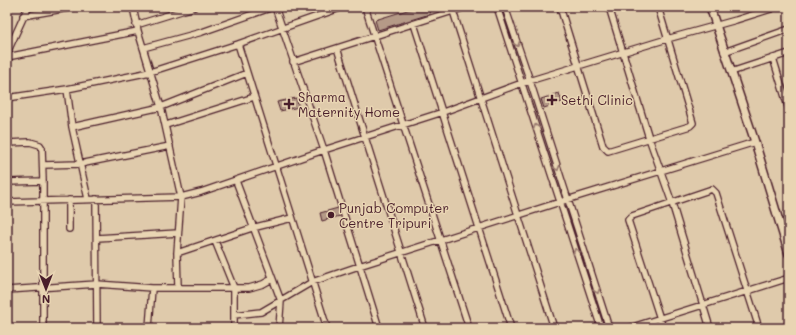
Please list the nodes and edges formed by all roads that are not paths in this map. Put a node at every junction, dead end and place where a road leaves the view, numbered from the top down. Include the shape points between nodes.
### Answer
1 (28, 7) edge
2 (74, 7) edge
3 (133, 7) edge
4 (194, 7) edge
5 (274, 7) edge
6 (343, 7) edge
7 (365, 7) edge
8 (466, 7) edge
9 (497, 7) edge
10 (505, 7) edge
11 (560, 7) edge
12 (609, 7) edge
13 (658, 7) edge
14 (710, 7) edge
15 (771, 9) dead end
16 (324, 10) edge
17 (453, 11) junction
18 (23, 16) junction
19 (414, 24) junction
20 (136, 25) junction
21 (716, 26) junction
22 (282, 28) junction
23 (789, 29) edge
24 (138, 32) junction
25 (375, 36) junction
26 (667, 39) junction
27 (238, 44) junction
28 (143, 48) junction
29 (336, 48) junction
30 (724, 52) junction
31 (7, 53) edge
32 (624, 53) junction
33 (789, 53) edge
34 (7, 57) edge
35 (773, 58) junction
36 (293, 62) junction
37 (579, 67) junction
38 (150, 72) junction
39 (731, 72) junction
40 (247, 73) junction
41 (530, 81) junction
42 (522, 84) junction
43 (67, 89) junction
44 (254, 97) junction
45 (7, 98) edge
46 (480, 99) junction
47 (161, 107) junction
48 (789, 110) edge
49 (443, 112) junction
50 (166, 124) junction
51 (404, 124) junction
52 (72, 127) junction
53 (366, 137) junction
54 (649, 138) junction
55 (755, 142) junction
56 (7, 143) edge
57 (170, 146) junction
58 (324, 150) junction
59 (80, 164) junction
60 (43, 165) junction
61 (277, 168) junction
62 (661, 170) junction
63 (44, 181) junction
64 (236, 181) junction
65 (7, 182) edge
66 (181, 197) junction
67 (88, 199) junction
68 (96, 199) junction
69 (43, 200) junction
70 (69, 200) junction
71 (567, 200) junction
72 (7, 202) edge
73 (560, 202) junction
74 (672, 203) junction
75 (518, 215) junction
76 (292, 218) junction
77 (252, 228) junction
78 (478, 228) junction
79 (70, 230) dead end
80 (178, 233) junction
81 (97, 238) junction
82 (441, 240) junction
83 (216, 241) junction
84 (177, 253) junction
85 (401, 253) junction
86 (789, 254) edge
87 (359, 266) junction
88 (789, 278) edge
89 (272, 279) junction
90 (312, 282) junction
91 (97, 284) junction
92 (178, 287) junction
93 (152, 288) junction
94 (234, 288) junction
95 (43, 289) junction
96 (7, 290) edge
97 (747, 291) junction
98 (281, 301) junction
99 (703, 304) junction
100 (234, 315) junction
101 (660, 318) junction
102 (44, 328) edge
103 (97, 328) edge
104 (149, 328) edge
105 (234, 328) edge
106 (279, 328) edge
107 (327, 328) edge
108 (379, 328) edge
109 (426, 328) edge
110 (469, 328) edge
111 (511, 328) edge
112 (554, 328) edge
113 (601, 328) edge
114 (609, 328) edge
115 (629, 328) edge
116 (663, 328) edge
117 (710, 328) edge
118 (759, 328) edge

1 - 18 street
2 - 18 street
3 - 20 street
4 - 20 street
5 - 22 street
5 - 28 street via 202,32
6 - 16 street
7 - 25 street
8 - 17 street
9 - 42 street
10 -> 41 street
11 - 37 street
12 - 32 street
13 - 26 street
14 - 21 street
15 - 21 street
16 - 22 street
17 - 19 street
17 - 46 street
18 - 31 street
19 - 25 street
19 - 49 street
20 - 24 street
21 - 26 street
21 - 30 street
22 - 27 street
22 - 36 street
23 - 30 street
24 - 28 street
24 - 34 street
25 - 29 street
25 - 51 street
26 - 32 street
26 - 54 street via 693,123
27 - 38 street
27 - 40 street
28 - 38 street
29 - 36 street
29 - 53 street
30 - 39 street
32 - 37 street
32 - 54 street
33 - 35 street
35 - 39 street
35 - 48 street
36 - 58 street
37 - 41 street
37 - 54 street via 605,150 611,151
38 - 43 street
38 - 47 street
39 - 55 street
40 - 44 street
40 - 47 street
41 - 42 street
41 -> 71 street
42 - 46 street
73 -> 42 street
43 - 45 street
43 - 52 street
44 - 50 street
44 - 61 street
46 - 49 street
46 - 75 street
47 - 50 street
47 - 52 street
49 - 51 street
49 - 78 street
50 - 57 street
51 - 53 street
51 - 82 street
52 - 59 street
53 - 58 street
53 - 85 street
54 - 62 street
55 - 62 street
55 - 86 street
56 - 60 street via 30,142 40,145
57 - 59 street
57 - 66 street
58 - 61 street
58 - 87 street
59 - 60 street
59 - 67 street
60 - 63 street
61 - 64 street
61 - 76 street
62 - 71 street
62 - 74 street
63 - 65 street
63 - 69 street
64 - 66 street
64 - 77 street
66 - 68 street
66 - 80 street
67 - 68 street
67 - 70 street
68 - 81 street
69 - 70 street
69 - 72 street
69 - 95 street
70 - 79 street
71 - 73 street
71 -> 114 street
73 - 75 street
113 -> 73 street
74 - 97 street via 714,190
74 - 99 street
74 - 101 street via 632,216 628,220
75 - 78 street
75 - 112 street
76 - 77 street
76 - 90 street
77 - 83 street
77 - 89 street
78 - 82 street
78 - 111 street
80 - 81 street
80 - 84 street
81 - 91 street
82 - 85 street
82 - 110 street
83 - 84 street
83 - 94 street
84 - 92 street
85 - 87 street
85 - 109 street
87 - 90 street
87 - 108 street
88 - 97 street
89 - 94 street via 256,286
89 - 98 street
90 - 98 street
90 - 107 street
91 - 93 street
91 - 95 street
91 - 103 street
92 - 93 street
92 - 94 street
93 - 104 street
94 - 100 street
95 - 96 street
95 - 102 street
97 - 99 street
97 - 118 street
98 - 100 street via 257,313
98 - 106 street
99 - 101 street
99 - 117 street
100 - 105 street
101 - 115 street
101 - 116 street

